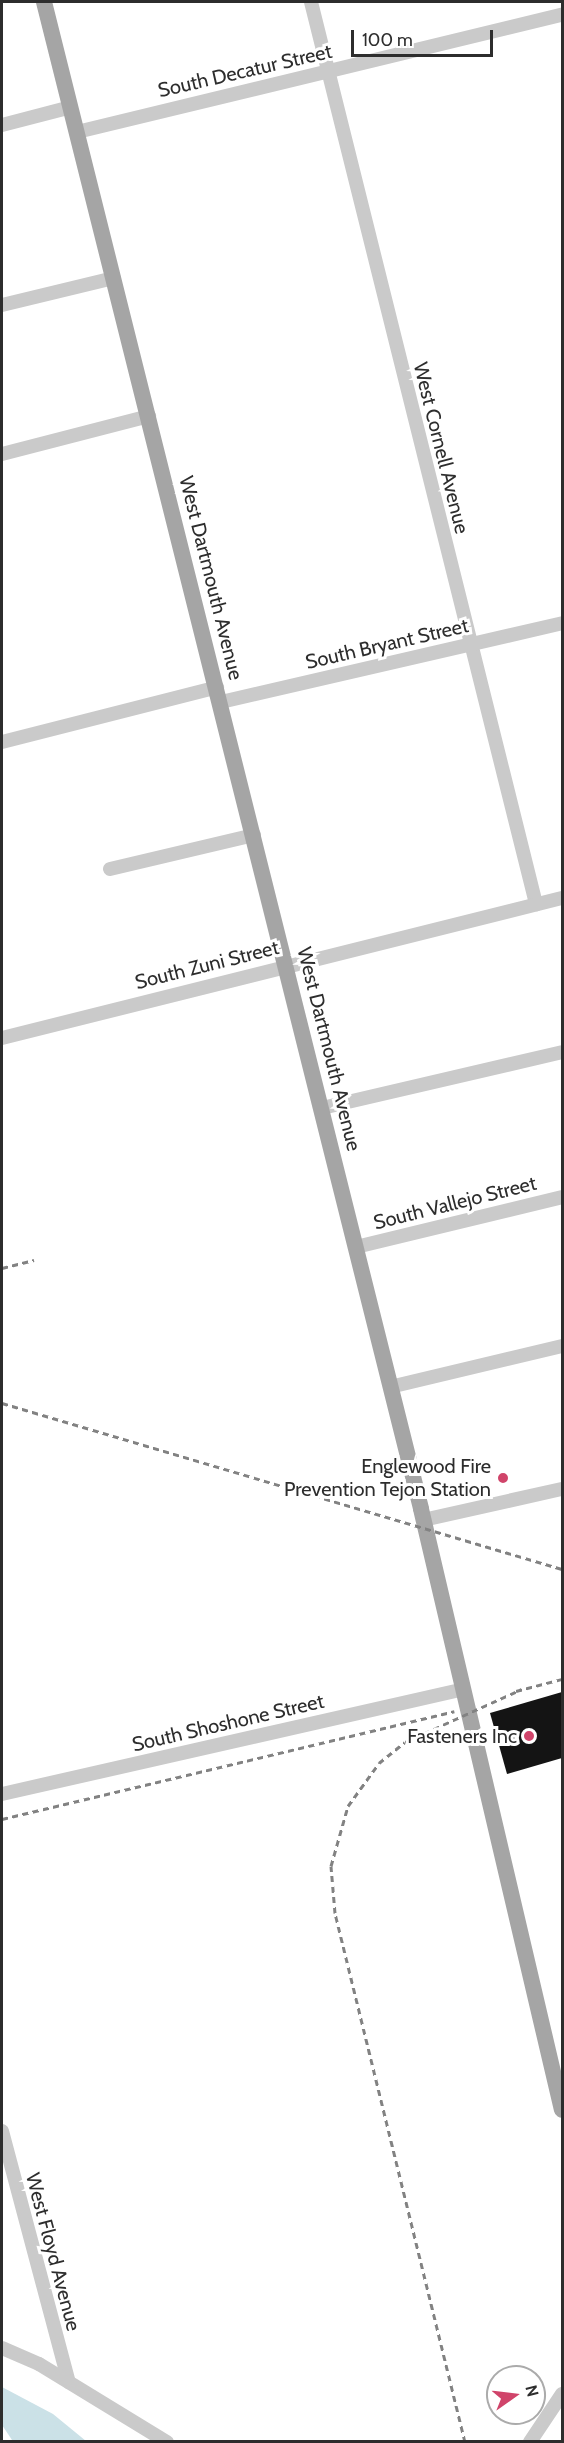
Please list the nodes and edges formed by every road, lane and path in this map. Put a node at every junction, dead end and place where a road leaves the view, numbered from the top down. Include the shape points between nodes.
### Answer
1 (44, 2) edge
2 (311, 2) edge
3 (562, 15) edge
4 (328, 71) junction
5 (71, 107) junction
6 (2, 124) edge
7 (77, 132) junction
8 (114, 278) junction
9 (2, 305) edge
10 (149, 416) junction
11 (2, 454) edge
12 (562, 623) edge
13 (470, 645) junction
14 (219, 695) junction
15 (2, 742) edge
16 (254, 835) junction
17 (110, 869) dead end
18 (562, 898) edge
19 (536, 904) junction
20 (287, 965) junction
21 (2, 1038) edge
22 (562, 1052) edge
23 (322, 1108) junction
24 (562, 1197) edge
25 (356, 1247) junction
26 (562, 1346) edge
27 (390, 1387) junction
28 (562, 1489) edge
29 (423, 1520) junction
30 (463, 1689) junction
31 (2, 1794) edge
32 (562, 2110) edge
33 (2, 2132) edge
34 (2, 2348) edge
35 (69, 2382) junction
36 (562, 2394) edge
37 (167, 2442) edge
38 (530, 2442) edge

1 - 5 main road, West Dartmouth Avenue
2 - 4 street, West Cornell Avenue
3 - 4 street, South Decatur Street
4 - 7 street, South Decatur Street
4 - 13 street, West Cornell Avenue
5 - 6 street
5 - 7 main road, West Dartmouth Avenue
7 - 8 main road, West Dartmouth Avenue
8 - 9 street
8 - 10 main road, West Dartmouth Avenue
10 - 11 street
10 - 14 main road, West Dartmouth Avenue
12 - 13 street, South Bryant Street
13 - 14 street, South Bryant Street
13 - 19 street, West Cornell Avenue
14 - 15 street, South Bryant Street
14 - 16 main road, West Dartmouth Avenue
16 - 17 street
16 - 20 main road, West Dartmouth Avenue
18 - 19 street, South Zuni Street
19 - 20 street, South Zuni Street
20 - 21 street, South Zuni Street
20 - 23 main road, West Dartmouth Avenue
22 - 23 street
23 - 25 main road, West Dartmouth Avenue
24 - 25 street, South Vallejo Street
25 - 27 main road, West Dartmouth Avenue
26 - 27 street
27 - 29 main road, West Dartmouth Avenue
28 - 29 street
29 - 30 main road, West Dartmouth Avenue
30 - 31 street, South Shoshone Street
30 - 32 main road, West Dartmouth Avenue
33 - 35 street, West Floyd Avenue
34 - 35 street
35 - 37 street
36 - 38 street

